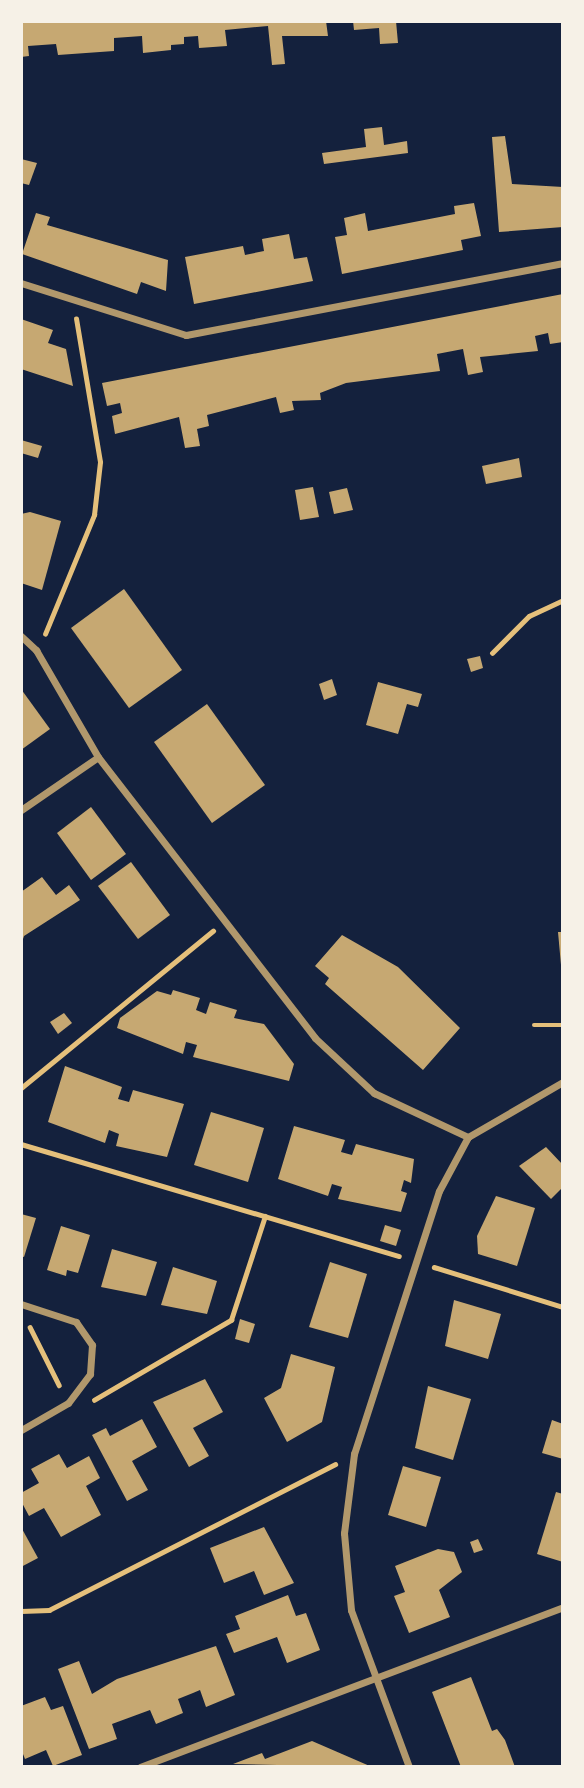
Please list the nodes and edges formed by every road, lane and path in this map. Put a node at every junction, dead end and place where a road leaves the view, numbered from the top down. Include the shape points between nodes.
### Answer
1 (563, 263) edge
2 (21, 283) edge
3 (72, 300) junction
4 (563, 600) edge
5 (21, 636) edge
6 (36, 650) junction
7 (492, 653) dead end
8 (98, 757) junction
9 (21, 810) edge
10 (225, 921) junction
11 (563, 1024) edge
12 (534, 1025) dead end
13 (563, 1082) edge
14 (21, 1088) edge
15 (468, 1138) junction
16 (21, 1144) edge
17 (265, 1216) junction
18 (415, 1261) junction
19 (21, 1304) edge
20 (563, 1307) edge
21 (27, 1321) dead end
22 (68, 1403) junction
23 (21, 1430) edge
24 (354, 1454) junction
25 (563, 1607) edge
26 (21, 1611) edge
27 (379, 1680) junction
28 (141, 1767) edge
29 (409, 1767) edge

1 - 3 street via 186,335
2 - 3 street
3 - 6 path via 100,462 94,515
4 - 7 path via 529,616
5 - 6 street
6 - 8 street
8 - 9 street
8 - 10 street
10 - 14 path
10 - 15 street via 315,1038 374,1093
11 - 12 path
13 - 15 street
15 - 18 street via 439,1191
16 - 17 path
17 - 18 path
17 - 22 path via 231,1320 106,1398
18 - 20 path
18 - 24 street
19 - 22 street via 76,1322 92,1345 90,1374
21 - 22 path
22 - 23 street
24 - 26 path via 49,1610
24 - 27 street via 344,1533 351,1610
25 - 27 street
27 - 28 street
27 - 29 street

